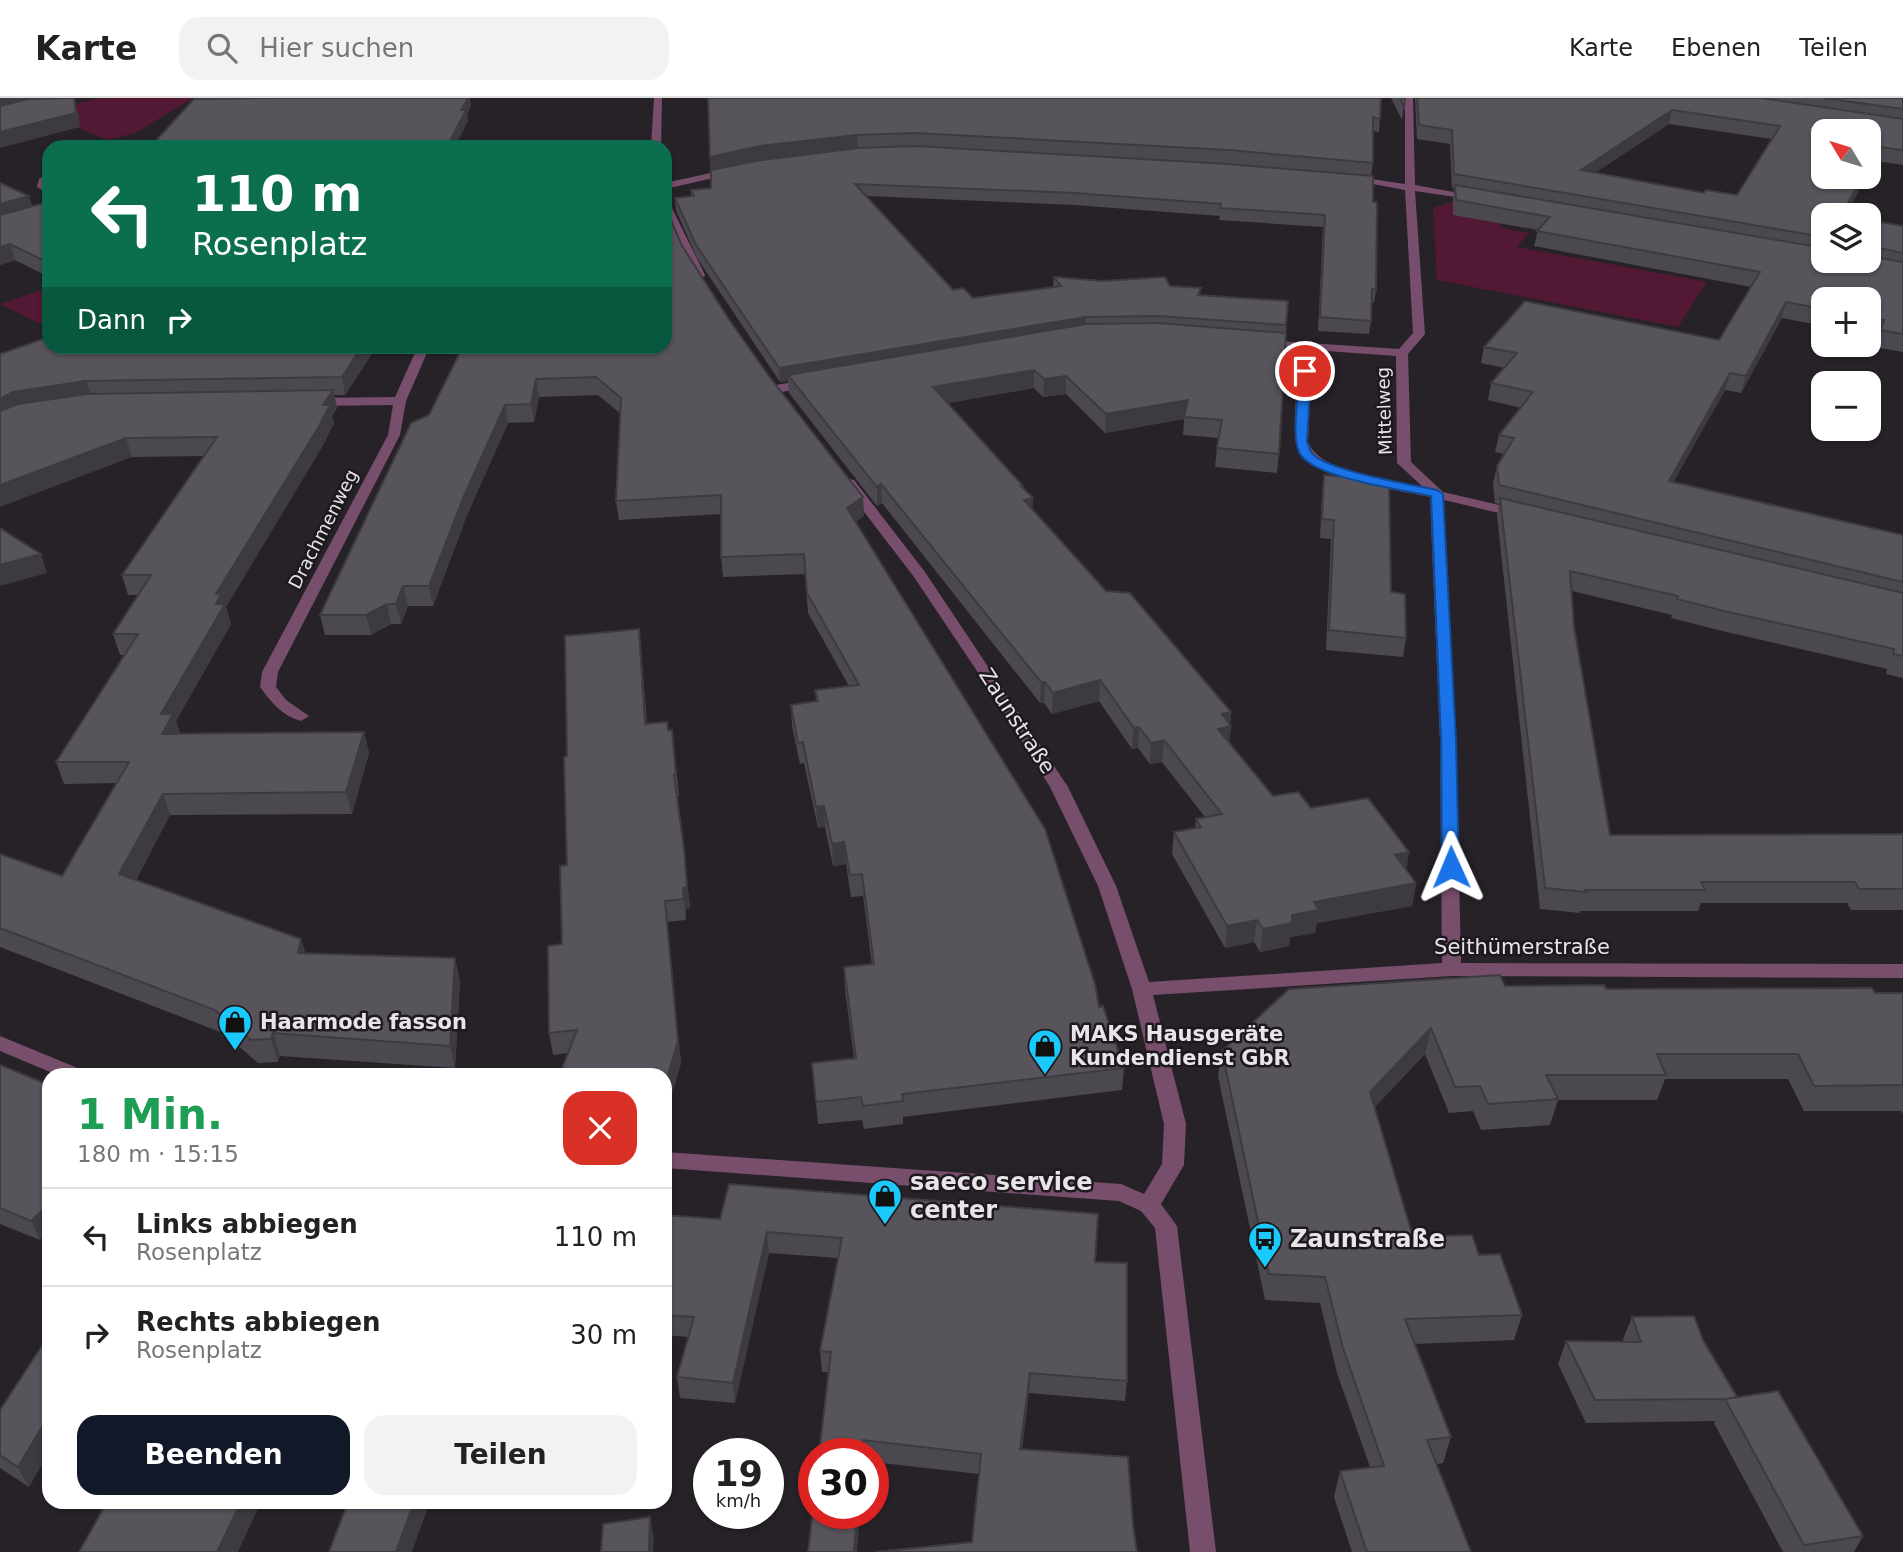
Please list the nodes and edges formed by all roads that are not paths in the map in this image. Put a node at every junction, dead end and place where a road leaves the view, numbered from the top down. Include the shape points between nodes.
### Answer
1 (658, 98) edge
2 (1409, 98) edge
3 (656, 140) edge
4 (748, 168) edge
5 (1339, 178) edge
6 (672, 184) edge
7 (1410, 186) junction
8 (1489, 199) edge
9 (672, 219) edge
10 (711, 291) edge
11 (1249, 342) edge
12 (1306, 347) junction
13 (1402, 353) junction
14 (421, 354) edge
15 (830, 380) edge
16 (777, 389) edge
17 (400, 401) junction
18 (304, 402) edge
19 (836, 466) edge
20 (1437, 494) junction
21 (1530, 516) edge
22 (301, 716) dead end
23 (1452, 969) junction
24 (1903, 971) edge
25 (1142, 989) junction
26 (0, 1043) edge
27 (59, 1068) edge
28 (672, 1161) edge
29 (1149, 1205) junction
30 (1203, 1552) edge

1 - 3 street
2 - 7 street, Mittelweg
4 - 6 street
5 - 7 street
7 - 8 street
7 - 13 street, Mittelweg via 1419,334
9 - 10 street
11 - 12 street
12 - 13 street
12 - 20 street via 1305,454 1336,471
13 - 20 street, Mittelweg via 1404,463
14 - 17 street, Drachmenweg
15 - 16 street
17 - 18 street
17 - 22 street, Drachmenweg via 394,435 270,672 268,687 280,703
19 - 25 street, Zaunstraße via 920,575 1059,787 1107,886
20 - 21 street
20 - 23 street
23 - 24 street, Seithümerstraße
23 - 25 street, Seithümerstraße
25 - 29 street, Zaunstraße via 1175,1124 1173,1165
26 - 27 street
28 - 29 street via 1121,1193
29 - 30 street via 1166,1226

